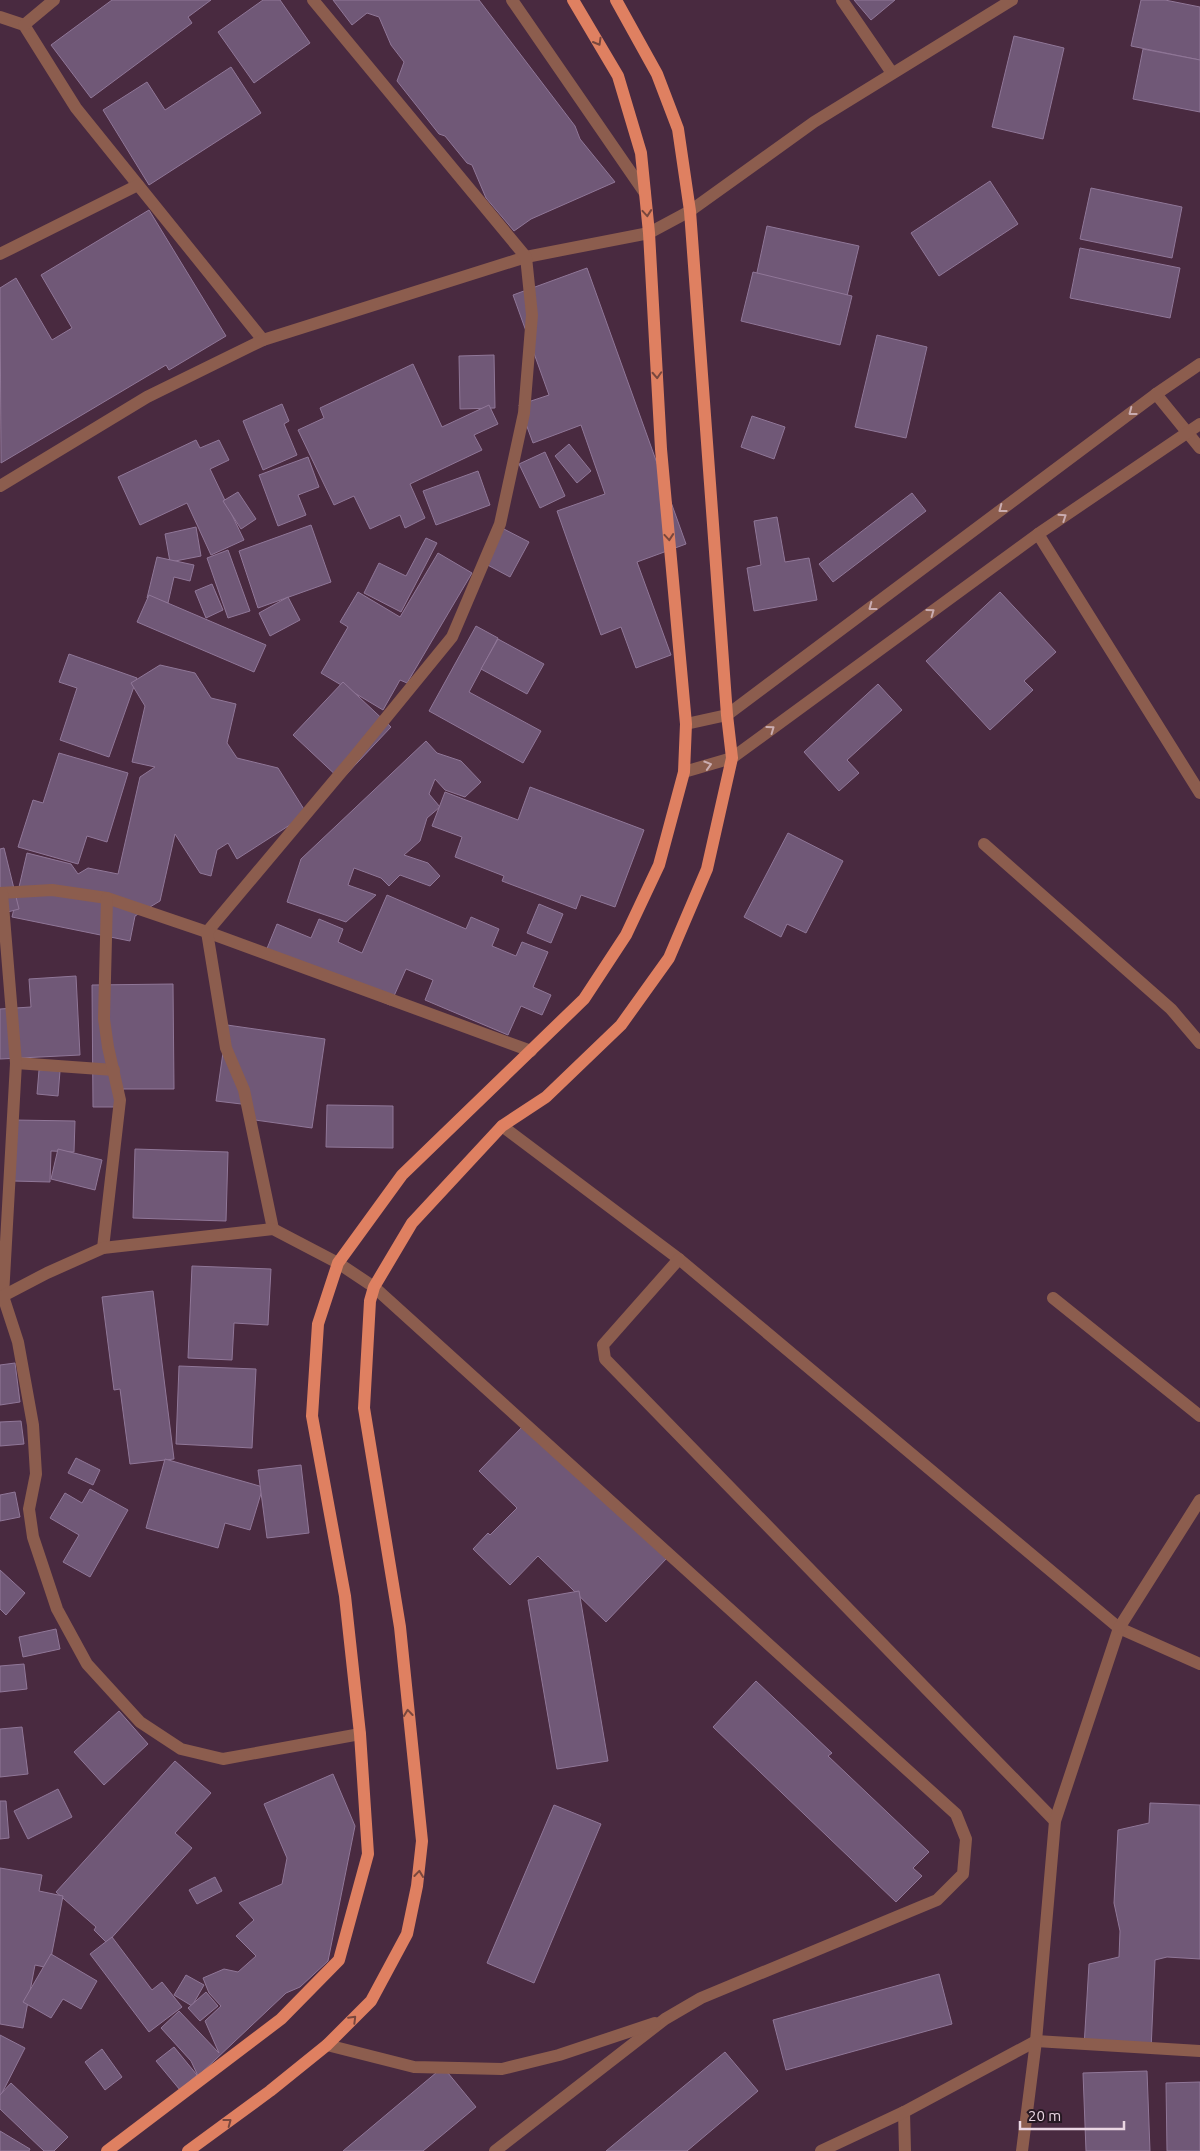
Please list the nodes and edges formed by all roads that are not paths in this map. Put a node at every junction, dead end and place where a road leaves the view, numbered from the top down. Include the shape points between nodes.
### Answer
1 (54, 0) edge
2 (313, 0) edge
3 (512, 0) edge
4 (574, 0) edge
5 (616, 0) edge
6 (842, 0) edge
7 (1012, 0) edge
8 (0, 17) edge
9 (24, 25) junction
10 (892, 73) junction
11 (138, 185) junction
12 (645, 193) junction
13 (690, 211) junction
14 (649, 233) junction
15 (0, 254) edge
16 (526, 257) junction
17 (263, 340) junction
18 (1200, 364) edge
19 (1156, 394) junction
20 (1200, 424) edge
21 (1187, 433) junction
22 (1200, 448) edge
23 (0, 486) edge
24 (1038, 534) junction
25 (727, 715) junction
26 (686, 724) junction
27 (732, 758) junction
28 (684, 772) junction
29 (1200, 793) edge
30 (984, 844) dead end
31 (1, 893) edge
32 (107, 898) junction
33 (206, 932) junction
34 (0, 1038) edge
35 (14, 1038) junction
36 (1200, 1043) edge
37 (531, 1051) junction
38 (16, 1063) junction
39 (114, 1070) junction
40 (502, 1126) junction
41 (273, 1229) junction
42 (103, 1248) junction
43 (678, 1259) junction
44 (338, 1263) junction
45 (374, 1287) junction
46 (1, 1296) edge
47 (1053, 1298) dead end
48 (1200, 1416) edge
49 (1200, 1500) edge
50 (1119, 1628) junction
51 (1200, 1664) edge
52 (360, 1734) junction
53 (1055, 1821) junction
54 (665, 2019) junction
55 (1036, 2041) junction
56 (327, 2045) junction
57 (1200, 2052) edge
58 (904, 2112) junction
59 (108, 2151) edge
60 (188, 2151) edge
61 (495, 2151) edge
62 (821, 2151) edge
63 (905, 2151) edge
64 (1022, 2151) edge

1 - 9 street
2 - 16 street
3 - 12 street
4 -> 12 main road via 618,76 641,153
5 - 13 main road via 657,74 678,129
6 - 10 street
7 - 10 street
8 - 9 street
9 - 11 street via 76,108
10 - 13 street via 814,122
11 - 15 street
11 - 17 street
12 -> 14 main road
13 - 14 street
13 - 25 main road
14 - 16 street
14 -> 26 main road via 661,449
16 - 17 street
16 - 33 street via 532,315 524,413 500,524 452,637
17 - 23 street via 147,397
18 - 19 street
19 - 21 street
19 -> 25 street
20 - 21 street
21 - 22 street
24 -> 21 street
27 -> 24 street
24 - 29 street
25 - 26 street
25 - 27 main road
26 - 28 main road
28 -> 27 street
27 - 40 main road via 707,869 669,958 621,1025 546,1097
28 - 37 main road via 659,865 626,935 584,999
30 - 36 street via 1171,1009
31 - 32 street via 52,890
31 - 35 street
32 - 33 street
32 - 39 street via 104,1019
33 - 37 street
33 - 41 street via 226,1048 244,1090
34 - 35 street
35 - 38 street
37 - 44 main road via 402,1175
38 - 39 street
38 - 46 street
39 - 42 street via 120,1100
40 - 43 street
40 - 45 main road via 412,1223
41 - 42 street
41 - 44 street
42 - 46 street
43 - 50 street
43 - 53 street via 603,1345 605,1359
44 - 45 street
44 - 52 main road via 318,1324 312,1416 345,1596
45 - 54 street via 956,1814 966,1839 963,1874 937,1900 701,1998
56 -> 45 main road via 371,2001 407,1934 422,1841 400,1627 364,1408 370,1301
46 - 52 street via 18,1342 33,1425 36,1474 29,1509 33,1537 57,1609 87,1664 140,1722 182,1749 223,1759
47 - 48 street
49 - 50 street
50 - 51 street
50 - 53 street
52 - 59 main road via 368,1854 339,1960 281,2019
53 - 55 street
54 - 56 street via 559,2055 502,2069 414,2067
54 - 61 street
55 - 57 street
55 - 58 street
55 - 64 street
60 -> 56 main road
58 - 62 street
58 - 63 street

